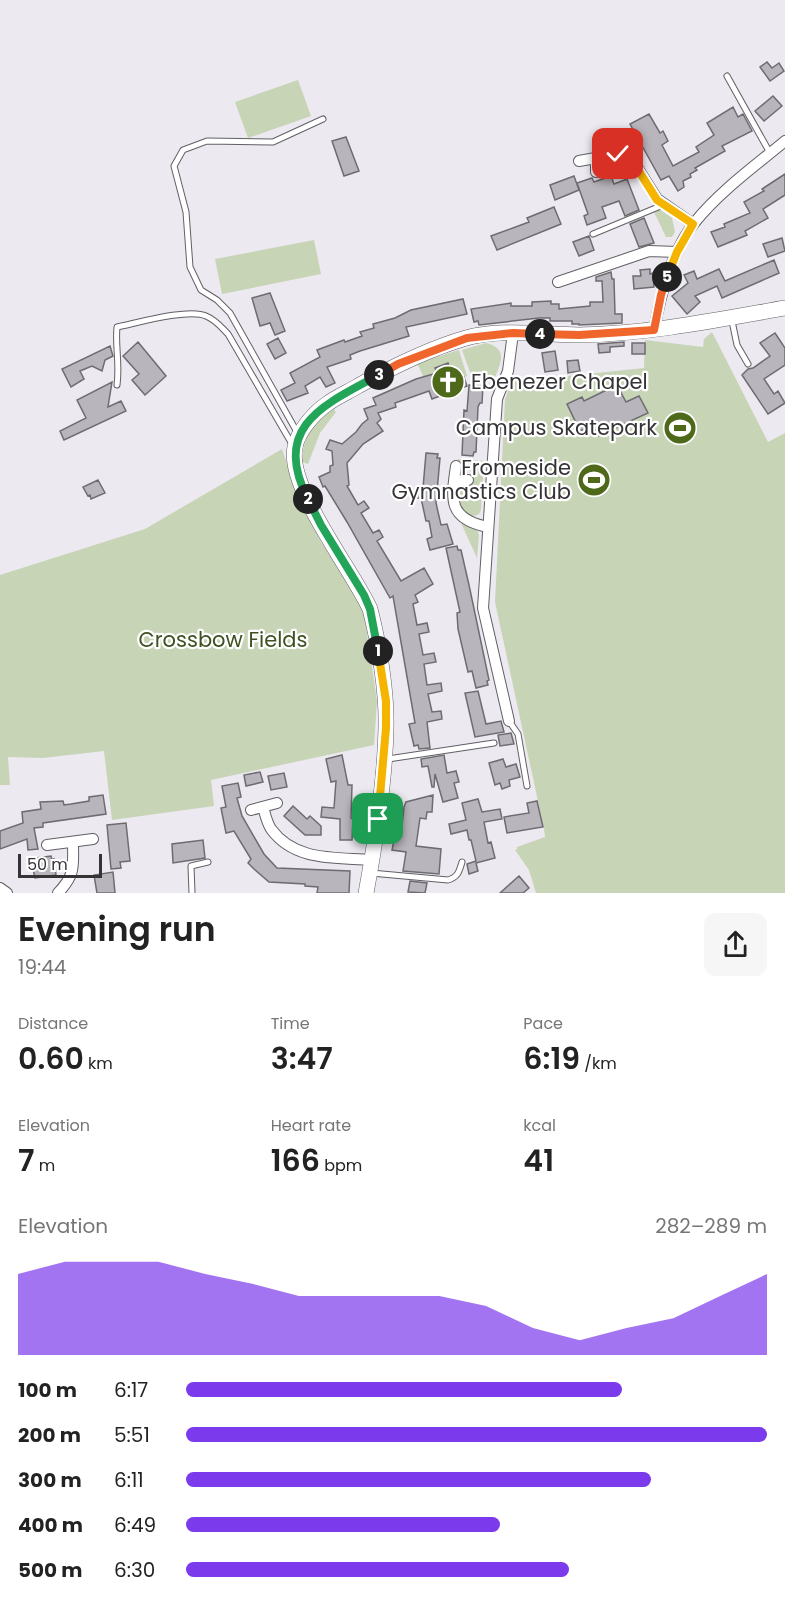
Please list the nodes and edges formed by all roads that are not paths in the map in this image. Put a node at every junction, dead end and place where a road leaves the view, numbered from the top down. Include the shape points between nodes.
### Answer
1 (728, 76) dead end
2 (323, 119) dead end
3 (785, 141) edge
4 (770, 153) junction
5 (596, 158) junction
6 (579, 161) dead end
7 (596, 172) dead end
8 (664, 205) junction
9 (693, 224) junction
10 (592, 234) dead end
11 (677, 252) junction
12 (558, 282) dead end
13 (785, 308) edge
14 (732, 318) junction
15 (654, 330) junction
16 (513, 333) junction
17 (748, 363) dead end
18 (117, 385) dead end
19 (297, 442) junction
20 (456, 466) dead end
21 (468, 480) dead end
22 (454, 481) junction
23 (488, 527) junction
24 (509, 722) joint
25 (494, 743) dead end
26 (383, 759) junction
27 (527, 786) dead end
28 (277, 804) dead end
29 (263, 807) junction
30 (251, 810) dead end
31 (93, 839) dead end
32 (73, 842) junction
33 (47, 845) dead end
34 (208, 862) dead end
35 (462, 862) dead end
36 (371, 866) junction
37 (0, 888) edge
38 (7, 893) edge
39 (58, 893) edge
40 (192, 893) edge
41 (366, 893) edge

1 - 4 lane
2 - 19 lane via 273,142 207,141 183,150 174,166 186,212 190,267 201,290 230,313
3 - 4 street
4 - 9 street
5 - 6 street
5 - 7 street
5 - 8 street via 618,154 635,165
8 - 9 street
8 - 10 lane
9 - 11 street
11 - 12 street via 649,251
11 - 15 street via 661,295
13 - 14 street
14 - 15 street
14 - 17 lane via 737,345
15 - 16 street via 579,335
16 - 19 street via 467,338 398,364 327,404 311,419
16 - 23 street via 508,370 496,399
18 - 19 lane via 117,327 191,313 205,315 228,334
19 - 26 street via 300,485 370,609 386,701
20 - 22 street
21 - 22 street
22 - 23 street via 452,499 464,519
23 - 24 street via 483,608
24 - 27 lane via 518,734
25 - 26 lane
26 - 36 street
28 - 29 street
29 - 30 street
29 - 36 street via 270,828 284,843 306,855
31 - 32 street
32 - 33 street
32 - 39 street via 73,869 69,882
34 - 40 lane via 191,866
35 - 36 lane via 455,878 447,880
36 - 41 street
37 - 38 street

